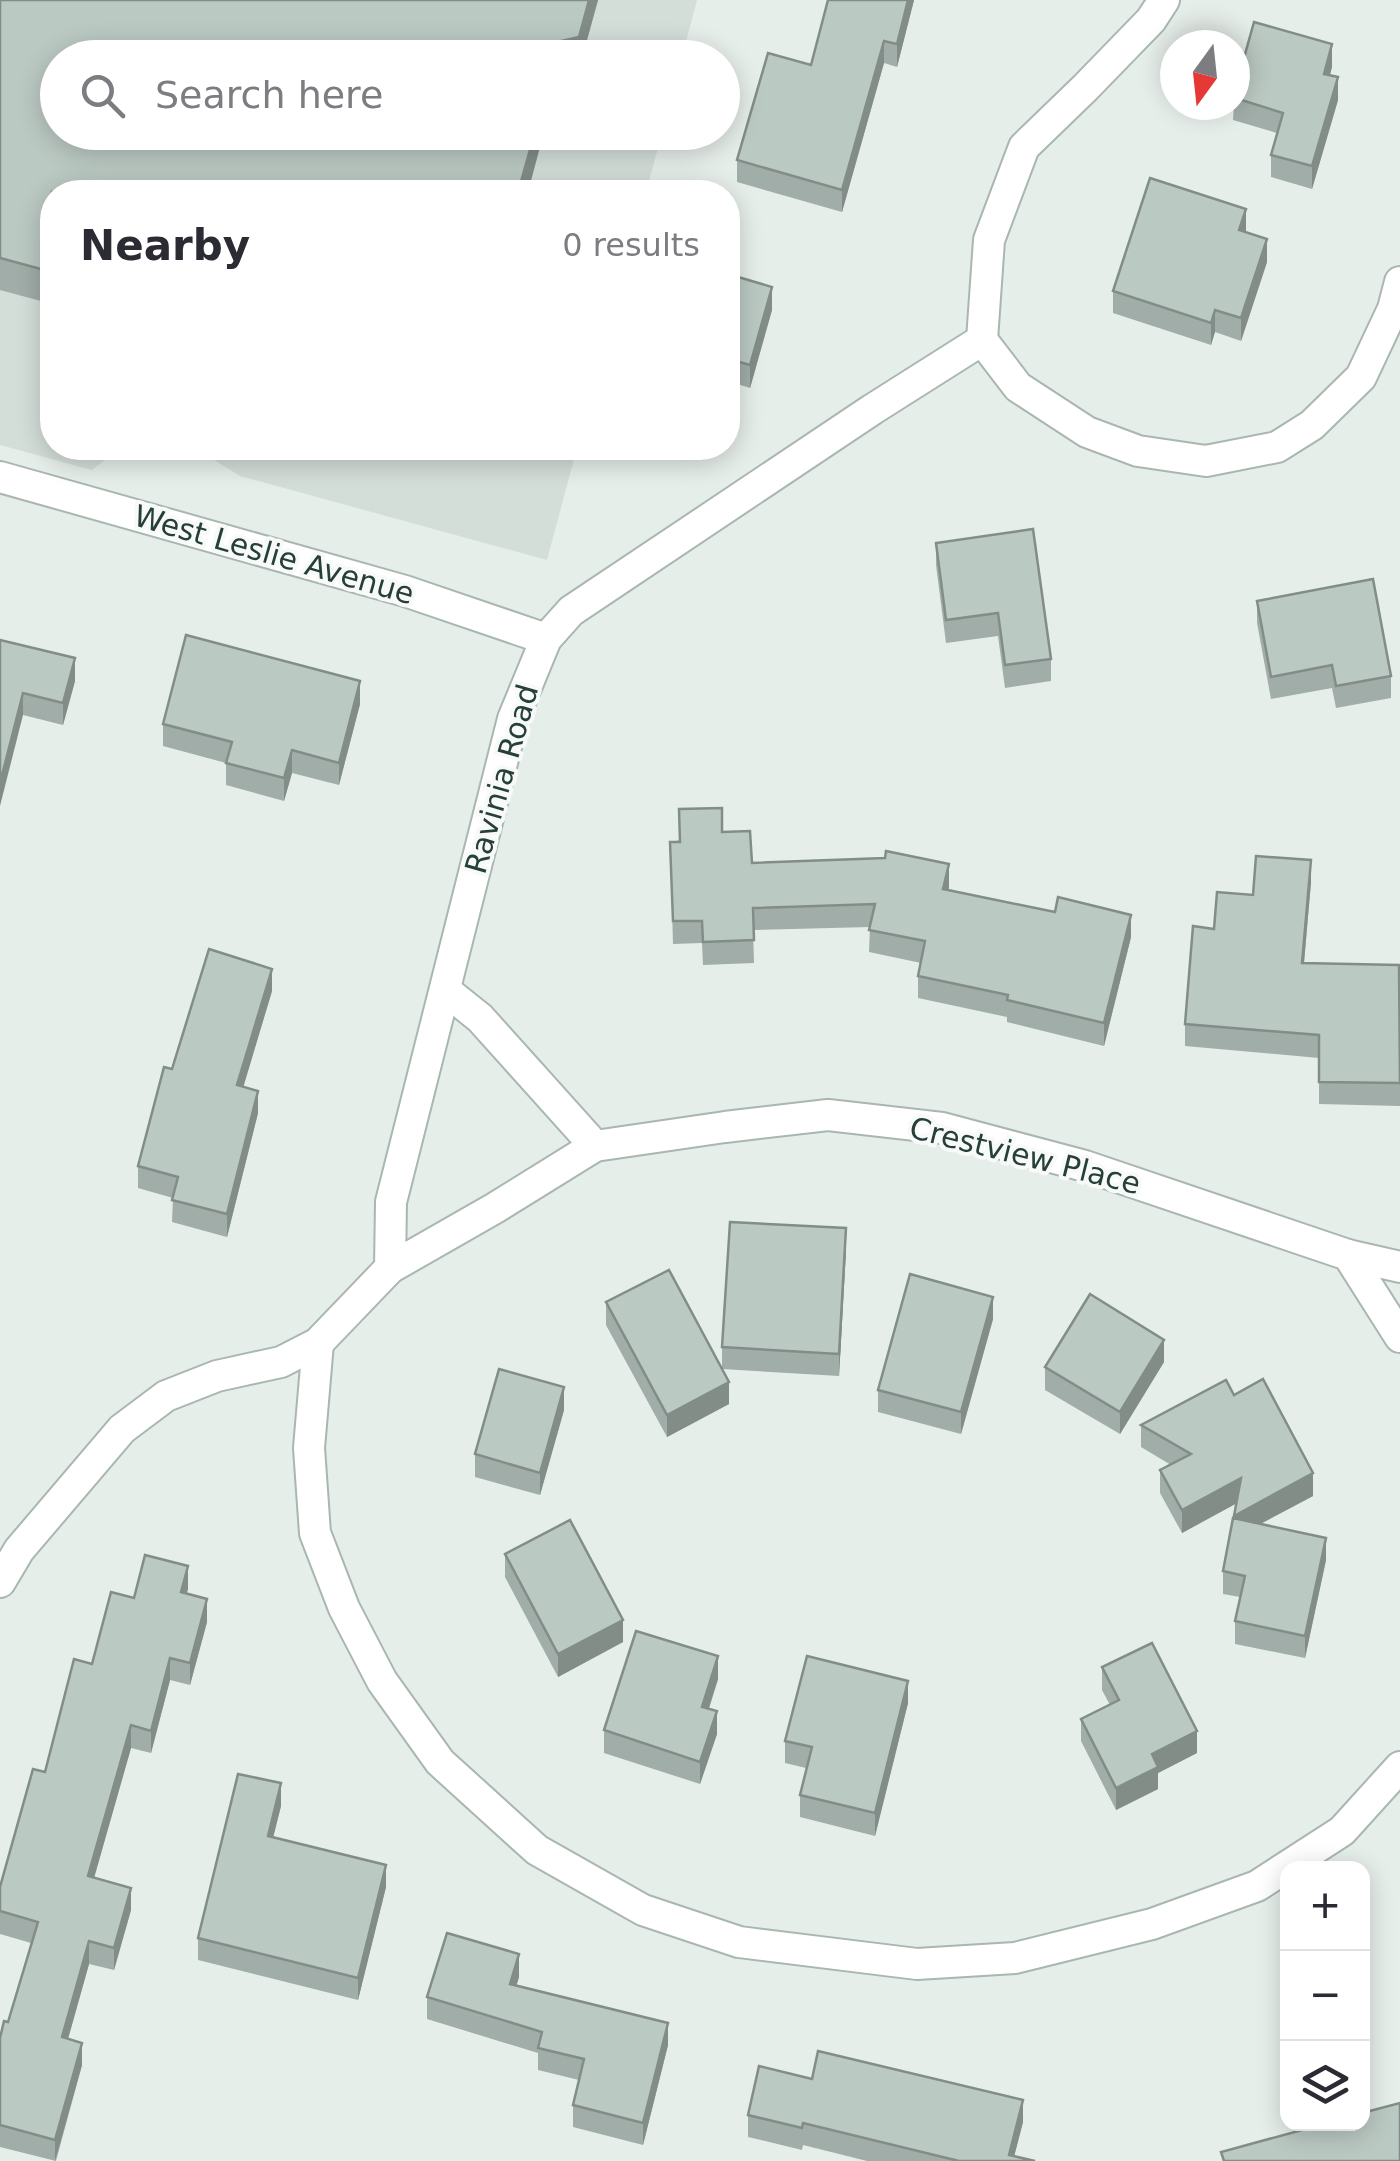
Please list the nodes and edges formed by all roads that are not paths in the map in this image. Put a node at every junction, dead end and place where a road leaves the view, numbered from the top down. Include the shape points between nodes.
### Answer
1 (1164, 0) edge
2 (1400, 282) edge
3 (982, 340) junction
4 (0, 477) edge
5 (546, 638) junction
6 (446, 990) junction
7 (594, 1146) junction
8 (1348, 1255) junction
9 (1400, 1267) edge
10 (390, 1268) junction
11 (1400, 1337) edge
12 (318, 1343) junction
13 (9, 1547) edge
14 (0, 1582) edge
15 (1400, 1767) edge

1 - 3 street via 1024,147 989,240
2 - 3 street via 1361,377 1312,424 1277,446 1206,462 1138,451 1088,432 1018,388
3 - 5 street, Ravinia Road via 571,611
4 - 5 street, West Leslie Avenue
5 - 6 street, Ravinia Road via 514,719
6 - 7 street via 480,1018
6 - 10 street, Ravinia Road via 391,1202
7 - 8 street, Crestview Place via 828,1116 942,1128 1085,1166
7 - 10 street, Crestview Place
8 - 9 street, Crestview Place
8 - 11 street
10 - 12 street
12 - 13 street via 282,1362 166,1396 122,1429
12 - 15 street via 309,1448 315,1533 382,1681 440,1762 536,1850 644,1910 739,1942 917,1964 1014,1958 1152,1924 1257,1886 1342,1830
13 - 14 street

